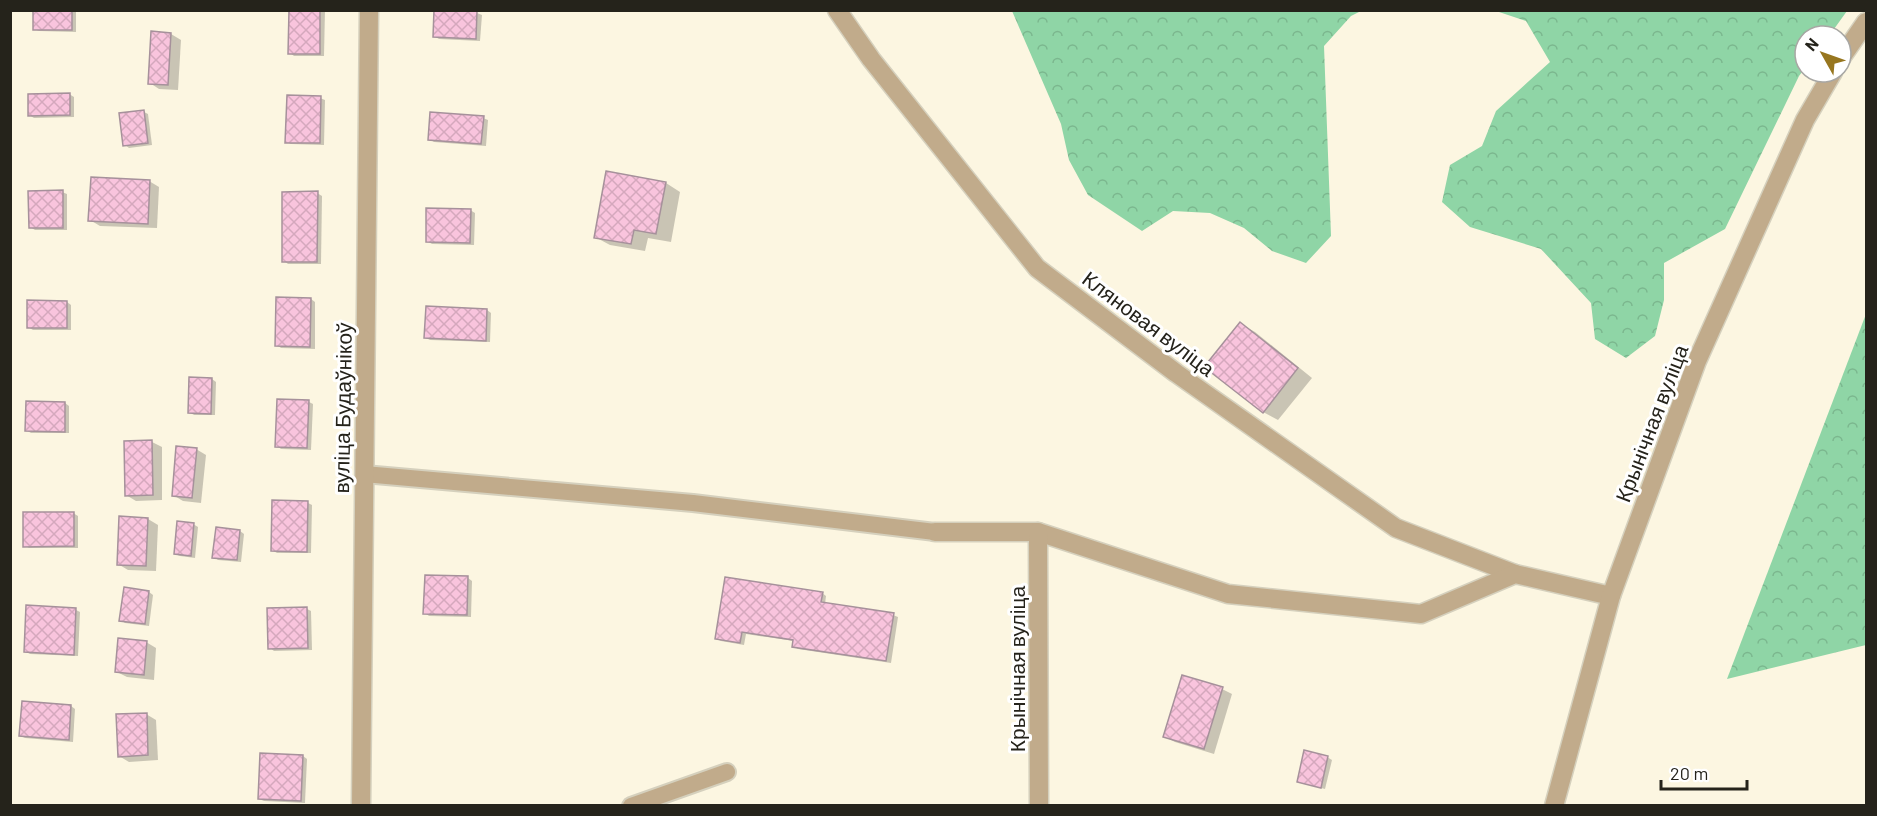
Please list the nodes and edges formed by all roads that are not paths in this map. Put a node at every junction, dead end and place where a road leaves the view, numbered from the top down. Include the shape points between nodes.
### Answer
1 (369, 10) edge
2 (837, 10) edge
3 (1866, 22) edge
4 (1853, 41) edge
5 (1826, 84) edge
6 (364, 474) junction
7 (935, 532) joint
8 (1038, 532) junction
9 (1515, 574) junction
10 (1611, 596) junction
11 (727, 772) dead end
12 (361, 806) edge
13 (631, 806) edge
14 (1039, 806) edge
15 (1554, 806) edge

1 - 6 street, вуліца Будаўнікоў
2 - 9 street, Кляновая вуліца via 871,59 1037,268 1176,373 1396,528
3 - 4 street
5 - 10 street, Крынічная вуліца via 1806,120 1697,361
6 - 7 lane via 693,503
6 - 12 street, вуліца Будаўнікоў
7 - 8 street
8 - 9 street via 1228,594 1421,614
8 - 14 street, Крынічная вуліца
9 - 10 street, Кляновая вуліца
10 - 15 street, Крынічная вуліца
11 - 13 lane

